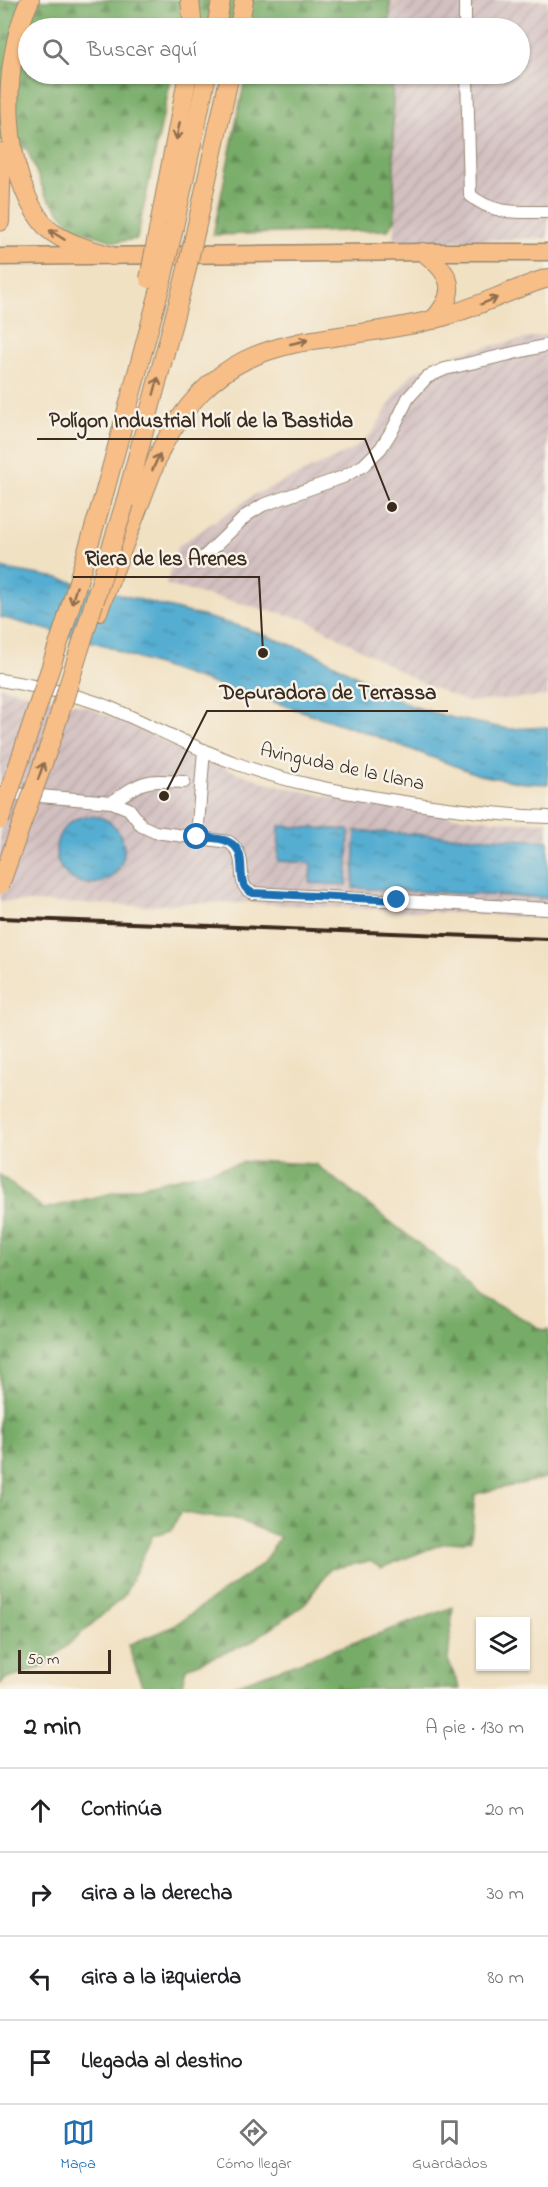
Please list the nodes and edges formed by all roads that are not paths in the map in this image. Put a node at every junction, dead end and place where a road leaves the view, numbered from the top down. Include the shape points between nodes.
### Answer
1 (30, 0) edge
2 (190, 0) edge
3 (221, 0) edge
4 (244, 0) edge
5 (465, 0) edge
6 (21, 18) edge
7 (192, 18) edge
8 (218, 18) edge
9 (240, 18) edge
10 (465, 18) edge
11 (18, 29) edge
12 (187, 84) edge
13 (204, 84) edge
14 (228, 84) edge
15 (466, 84) edge
16 (3, 110) junction
17 (548, 212) edge
18 (0, 222) edge
19 (166, 229) junction
20 (423, 252) junction
21 (548, 252) edge
22 (0, 256) edge
23 (112, 256) junction
24 (548, 278) edge
25 (433, 320) junction
26 (548, 345) edge
27 (130, 510) junction
28 (203, 558) dead end
29 (0, 680) edge
30 (204, 750) junction
31 (184, 782) dead end
32 (0, 793) edge
33 (112, 802) junction
34 (548, 817) edge
35 (0, 820) edge
36 (197, 837) junction
37 (0, 885) edge
38 (548, 909) edge

1 - 6 highway
2 - 7 highway
3 - 8 highway
4 - 9 highway
5 - 10 street
11 - 16 highway via 4,88
12 -> 19 highway
13 - 19 highway
27 -> 14 highway, bridge
15 - 17 street via 470,195 480,204 505,212
16 - 18 highway
23 -> 16 highway via 57,236 34,214 12,167
19 -> 35 highway, bridge via 129,406 66,621
20 - 21 main road
20 - 23 main road
20 - 25 highway via 442,267 449,287 447,299
22 - 23 main road
25 -> 24 highway
27 -> 25 highway via 172,430 192,402 233,366 297,342
26 - 28 street via 445,369 427,377 408,398 381,448 364,465 343,477 263,505 247,515
37 -> 27 highway, bridge
29 - 30 street, Avinguda de la Llana via 80,697
30 - 34 street, Avinguda de la Llana via 276,777 357,794 465,811
30 - 36 street
31 - 33 street via 149,781
32 - 33 street
33 - 36 street via 129,809 148,830
36 - 38 street via 221,839 235,846 241,856 242,885 253,893

